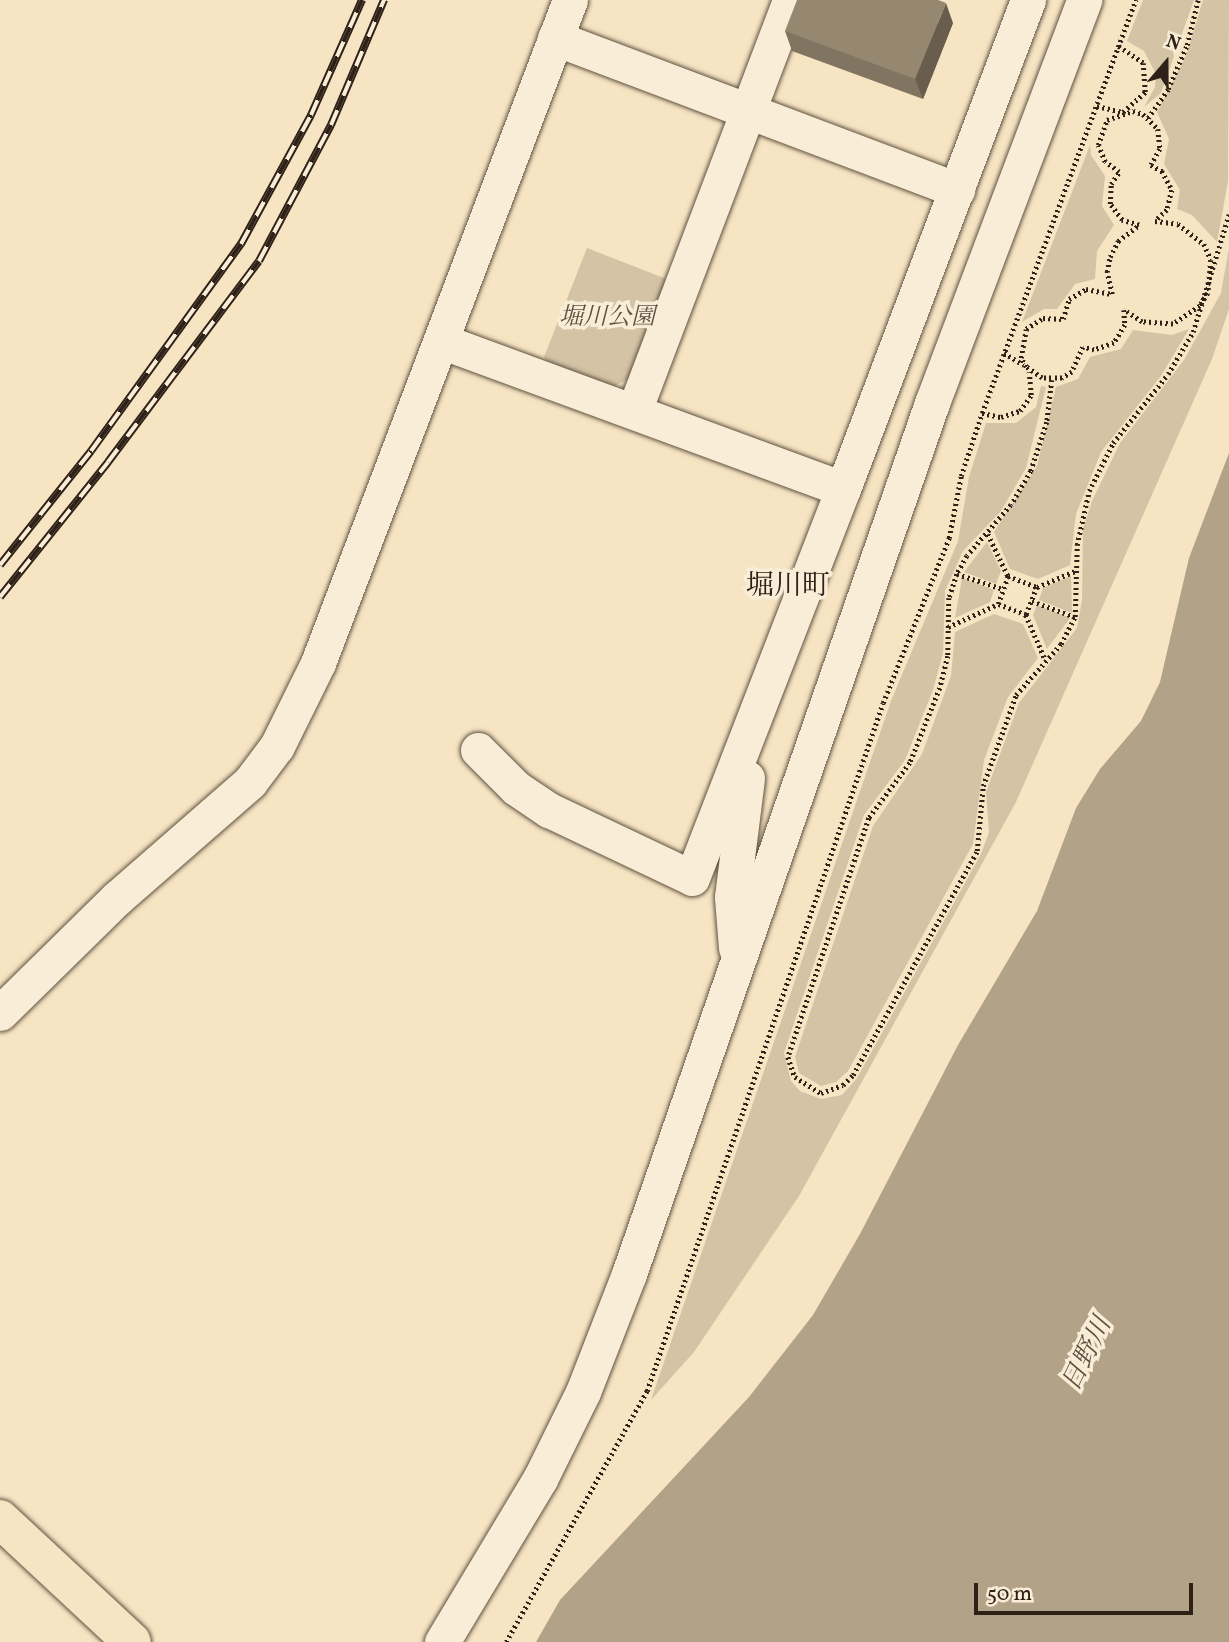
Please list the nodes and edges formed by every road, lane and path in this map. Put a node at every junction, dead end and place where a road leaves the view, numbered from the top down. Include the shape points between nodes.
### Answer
1 (570, 0) edge
2 (790, 0) edge
3 (1028, 0) edge
4 (1084, 0) edge
5 (1136, 0) edge
6 (1198, 0) edge
7 (555, 38) junction
8 (1118, 46) junction
9 (1097, 106) junction
10 (748, 112) junction
11 (1123, 112) junction
12 (1148, 118) junction
13 (957, 190) junction
14 (1229, 214) edge
15 (1208, 293) junction
16 (441, 341) junction
17 (1004, 353) junction
18 (1026, 367) junction
19 (1052, 380) junction
20 (634, 411) junction
21 (982, 413) junction
22 (843, 489) junction
23 (988, 534) junction
24 (1075, 570) junction
25 (957, 574) junction
26 (1008, 576) junction
27 (1037, 587) junction
28 (1003, 589) junction
29 (1032, 601) junction
30 (998, 604) junction
31 (1027, 615) junction
32 (1075, 617) junction
33 (948, 627) junction
34 (1045, 659) junction
35 (765, 689) junction
36 (478, 750) dead end
37 (737, 962) junction
38 (0, 1013) edge
39 (0, 1519) edge
40 (132, 1642) edge
41 (442, 1642) edge
42 (506, 1642) edge

1 - 7 street
2 - 10 street
3 - 13 street
4 - 37 street via 932,403
5 - 8 path
6 - 12 path via 1187,45 1168,89
7 - 10 street
7 - 16 street
8 - 9 path
8 - 11 path via 1143,63 1147,82 1139,100
9 - 11 path
9 - 17 path
10 - 13 street
10 - 20 street
11 - 12 path
11 - 18 path via 1107,120 1098,145 1105,163 1119,172 1109,194 1115,213 1139,225 1118,241 1110,257 1107,272 1112,294 1086,289 1069,299 1063,319 1043,318 1026,329 1020,348
12 - 15 path via 1161,139 1151,165 1162,171 1172,190 1167,211 1155,221 1178,224 1204,244 1211,260
13 - 22 street
14 - 15 path
15 - 19 path via 1200,306 1173,324 1142,322 1124,310 1125,325 1114,343 1094,350 1083,347 1072,372
15 - 24 path via 1183,352 1097,470 1082,513
16 - 20 street
16 - 38 street via 318,663 277,746 250,782 106,908
17 - 18 path
17 - 21 path
18 - 19 path
18 - 21 path via 1032,385 1027,404 1011,416
19 - 23 path via 1046,422 1031,471
20 - 22 street
21 - 42 path via 961,477 949,538 883,703 647,1391
22 - 35 street
23 - 25 path
23 - 26 path
24 - 27 path
24 - 32 path
25 - 28 path
25 - 33 path via 949,598
26 - 27 path
26 - 28 path
27 - 29 path
28 - 30 path
29 - 31 path
29 - 32 path
30 - 31 path
30 - 33 path
31 - 34 path
32 - 34 path via 1061,645
33 - 34 path via 948,656 940,688 914,756 869,818 788,1057 795,1077 821,1093 844,1086 853,1075 977,851 987,773 1016,695
35 - 36 street via 692,878 549,810 516,788
35 - 37 street via 736,842 732,897
37 - 41 street via 629,1274 583,1392 540,1479
39 - 40 main road

